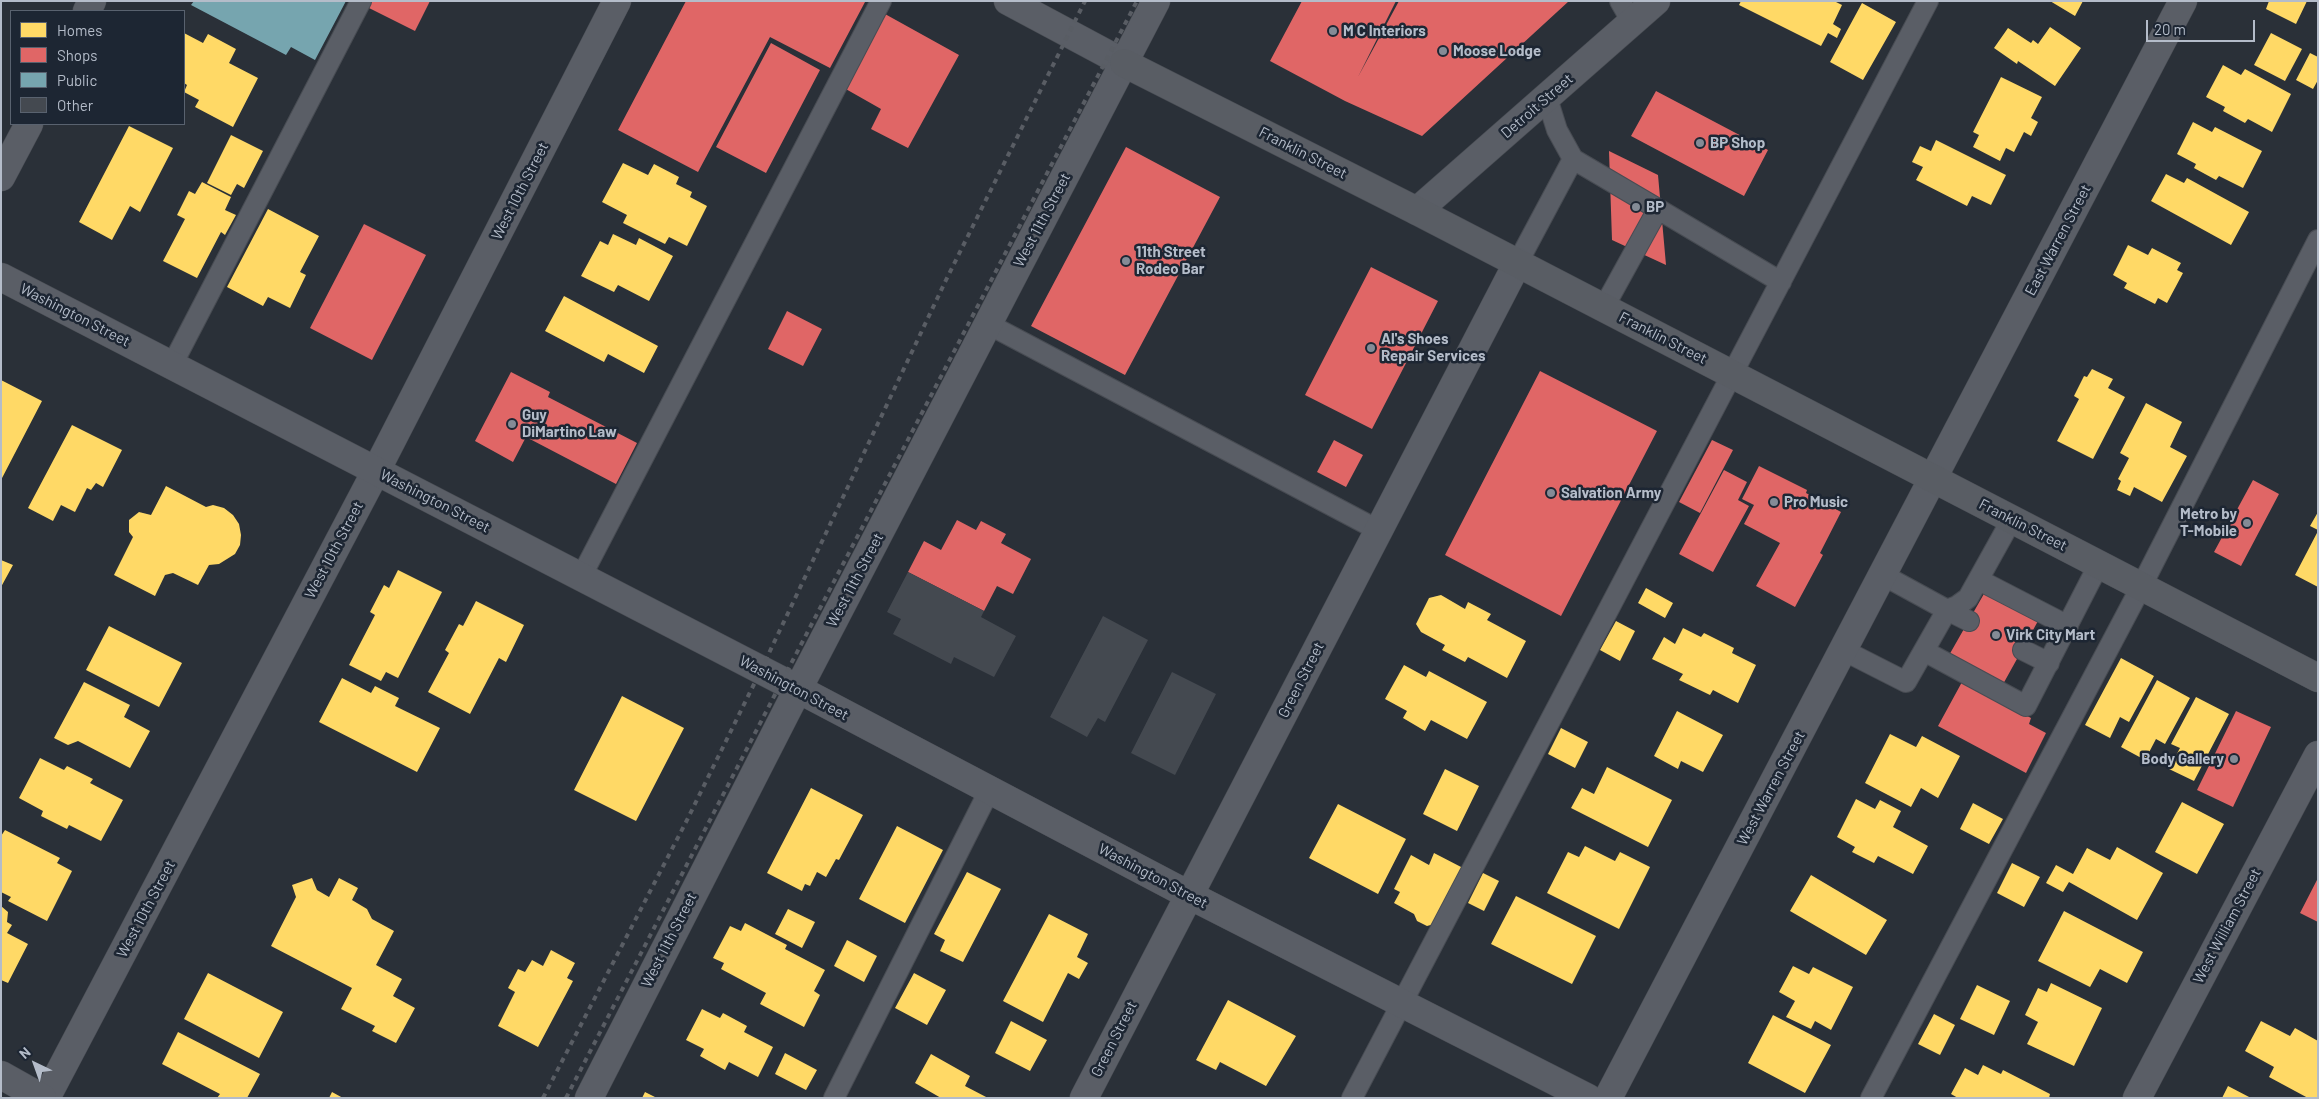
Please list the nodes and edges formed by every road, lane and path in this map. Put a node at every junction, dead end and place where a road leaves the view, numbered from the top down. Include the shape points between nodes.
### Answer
1 (361, 1) edge
2 (618, 1) edge
3 (881, 1) edge
4 (1008, 1) edge
5 (1156, 1) edge
6 (1656, 1) edge
7 (1928, 1) edge
8 (2183, 1) edge
9 (1626, 12) edge
10 (1124, 63) junction
11 (1547, 98) junction
12 (28, 125) edge
13 (1573, 159) junction
14 (1, 177) edge
15 (1658, 210) junction
16 (1418, 211) junction
17 (2318, 240) edge
18 (1518, 262) junction
19 (1, 277) edge
20 (1781, 282) junction
21 (1604, 307) junction
22 (988, 324) junction
23 (172, 365) junction
24 (1732, 374) junction
25 (376, 470) junction
26 (1933, 478) junction
27 (2012, 519) junction
28 (1378, 530) junction
29 (2099, 564) junction
30 (1883, 575) junction
31 (581, 577) junction
32 (1979, 580) junction
33 (2141, 587) junction
34 (1947, 610) junction
35 (1969, 621) dead end
36 (2068, 626) junction
37 (1843, 650) junction
38 (2022, 650) dead end
39 (1924, 651) junction
40 (2049, 663) junction
41 (2318, 678) edge
42 (798, 689) junction
43 (2318, 754) edge
44 (989, 791) junction
45 (1188, 895) junction
46 (1402, 1004) junction
47 (1, 1075) edge
48 (42, 1098) edge
49 (46, 1098) edge
50 (588, 1098) edge
51 (834, 1098) edge
52 (1084, 1098) edge
53 (1352, 1098) edge
54 (1588, 1098) edge
55 (1608, 1098) edge
56 (1870, 1098) edge
57 (2137, 1098) edge

1 - 23 lane
2 - 25 street, West 10th Street
3 - 31 lane
4 - 10 street, Franklin Street
5 - 10 street, West 11th Street
6 - 9 street, Detroit Street
7 - 20 lane
8 - 26 street, East Warren Street
9 - 11 street, Detroit Street
10 - 16 main road, Franklin Street
10 - 22 street, West 11th Street
11 - 13 lane via 1557,130
11 - 16 street, Detroit Street
12 - 14 street
13 - 15 lane
13 - 18 lane
15 - 20 lane
15 - 21 lane
16 - 18 main road, Franklin Street
17 - 33 lane
18 - 21 main road, Franklin Street
18 - 28 street, Green Street
19 - 23 street, Washington Street
20 - 24 lane
21 - 24 main road, Franklin Street
22 - 28 lane
22 - 42 street, West 11th Street
23 - 25 street, Washington Street
24 - 26 main road, Franklin Street
24 - 46 lane
25 - 31 street, Washington Street
25 - 49 street, West 10th Street
26 - 27 main road, Franklin Street
26 - 30 street, West Warren Street
27 - 29 main road, Franklin Street
27 - 32 lane
28 - 45 street, Green Street
29 - 33 main road, Franklin Street
29 - 36 lane
30 - 34 lane
30 - 37 street, West Warren Street
31 - 42 street, Washington Street
32 - 34 lane via 1968,598
32 - 36 lane
33 - 41 main road, Franklin Street
33 - 56 lane
34 - 35 lane
34 - 39 lane
36 - 40 lane
37 - 39 lane via 1906,682
37 - 55 street, West Warren Street
38 - 40 lane
39 - 40 lane via 2026,706
42 - 44 street, Washington Street
42 - 50 street, West 11th Street
43 - 57 street, West William Street
44 - 45 street, Washington Street
44 - 51 lane
45 - 46 street, Washington Street
45 - 52 street, Green Street
46 - 53 lane
46 - 54 street, Washington Street
47 - 48 street

